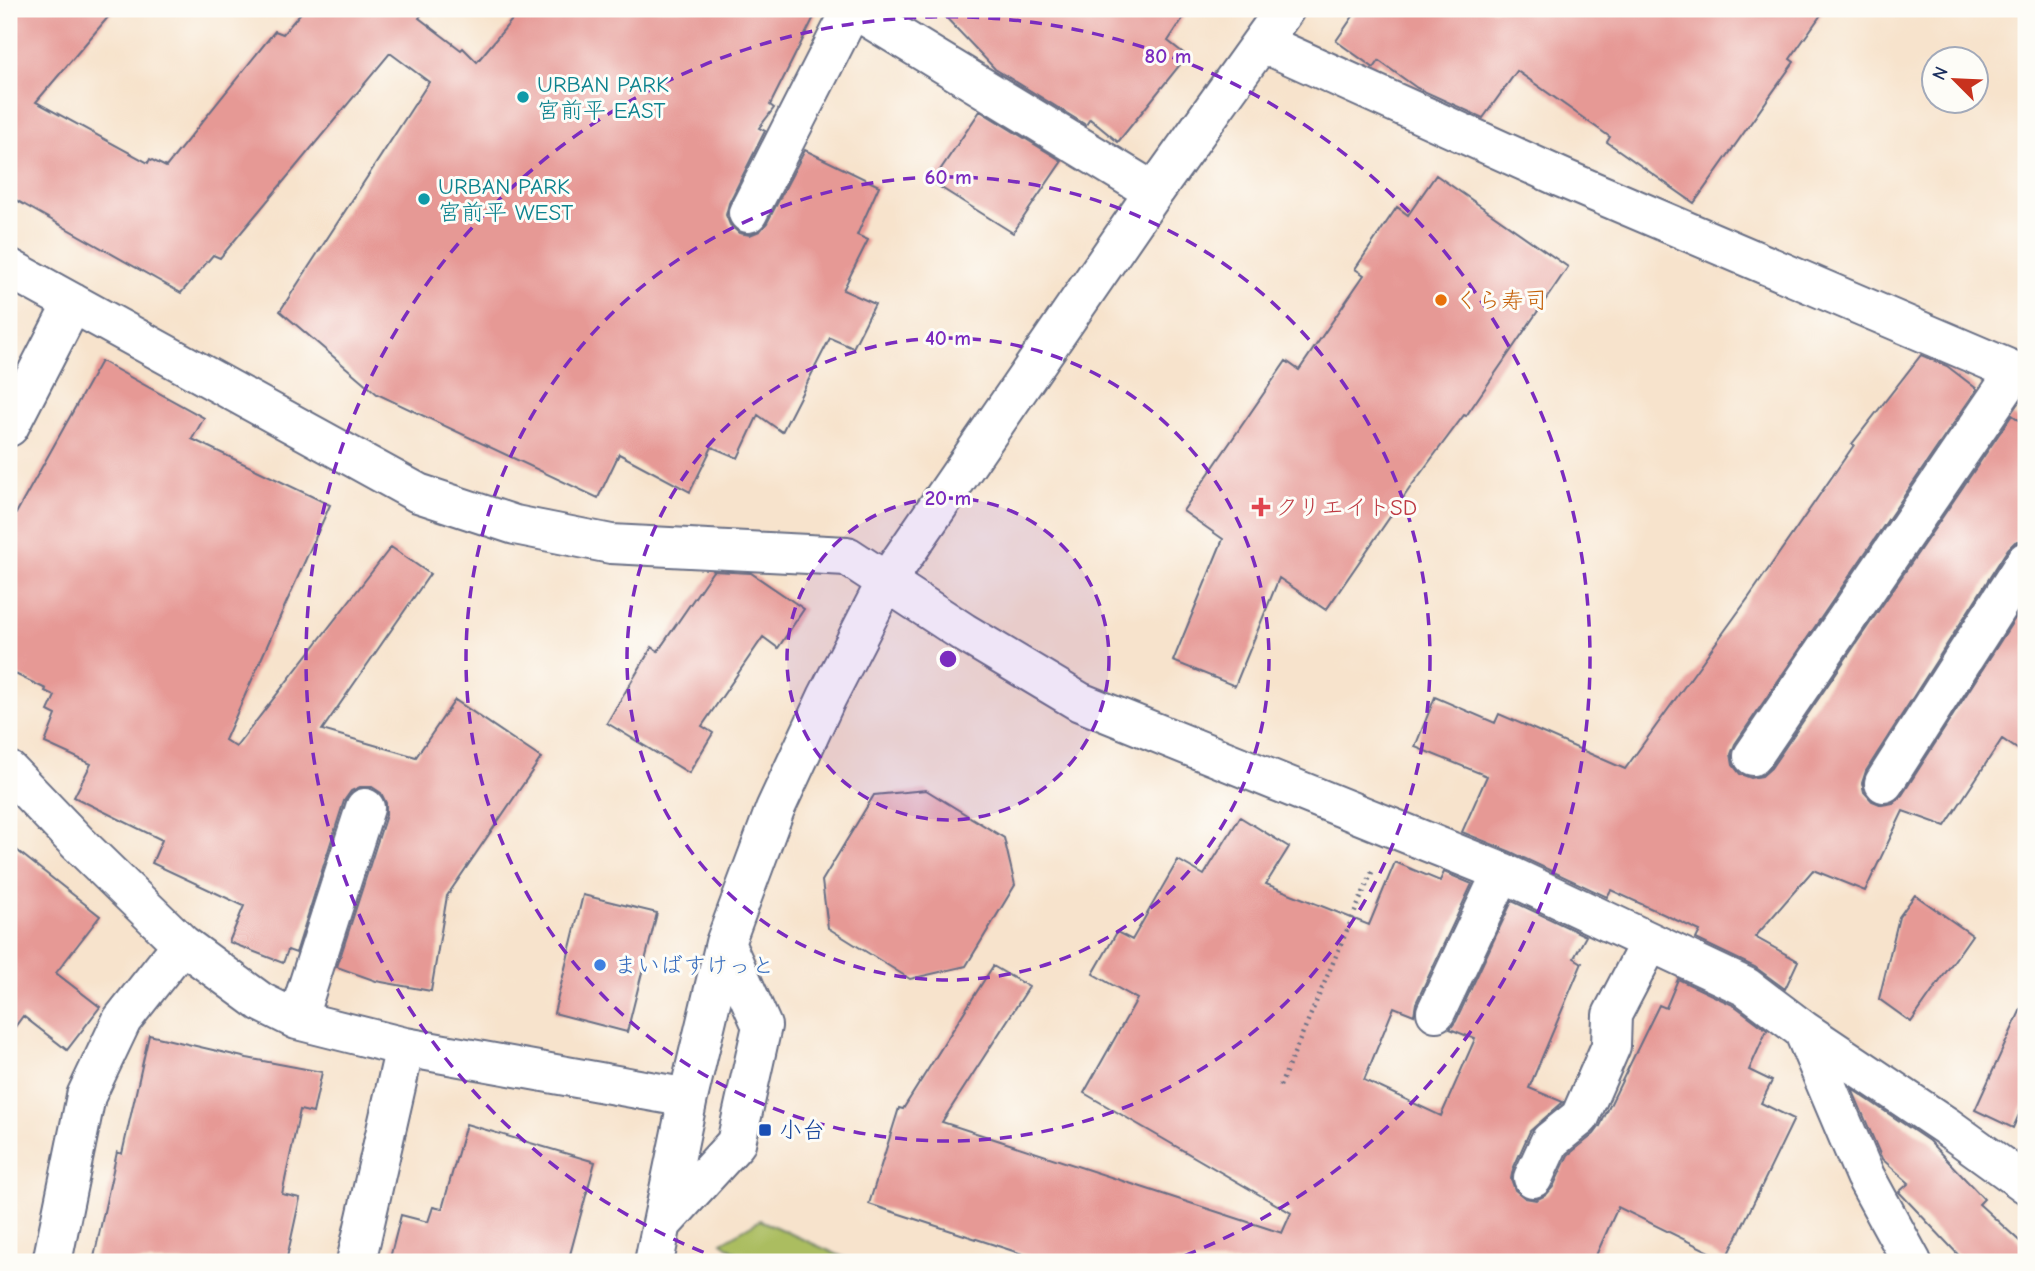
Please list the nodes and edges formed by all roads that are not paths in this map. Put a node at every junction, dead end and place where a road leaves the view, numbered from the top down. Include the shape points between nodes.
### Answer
1 (853, 9) edge
2 (1285, 9) edge
3 (1263, 43) junction
4 (1154, 192) junction
5 (748, 213) dead end
6 (9, 268) edge
7 (73, 303) junction
8 (2021, 374) edge
9 (9, 427) edge
10 (2026, 561) edge
11 (886, 582) junction
12 (1754, 756) dead end
13 (9, 771) edge
14 (1884, 783) dead end
15 (365, 808) dead end
16 (1502, 872) junction
17 (1650, 942) junction
18 (182, 943) junction
19 (725, 943) junction
20 (1436, 1012) dead end
21 (296, 1020) junction
22 (1803, 1030) junction
23 (405, 1048) junction
24 (688, 1098) junction
25 (1533, 1178) dead end
26 (2026, 1184) edge
27 (662, 1224) junction
28 (52, 1262) edge
29 (356, 1262) edge
30 (654, 1262) edge
31 (1912, 1262) edge

1 - 4 street
1 - 5 street
2 - 3 street
3 - 4 street
3 - 8 street via 1574,183
4 - 11 street
6 - 7 street
7 - 9 street
7 - 11 street via 418,493 515,525 611,544 847,556
8 - 12 street
10 - 14 street
11 - 16 street via 1080,702
11 - 19 street via 775,809
13 - 18 street
15 - 21 street
16 - 17 street
16 - 20 street
17 - 22 street via 1746,987
17 - 25 street via 1612,1015 1611,1046 1580,1117 1550,1141
18 - 21 street via 261,1002
18 - 28 street via 122,1020 86,1096
19 - 24 street
19 - 27 street via 762,1026 739,1130 736,1143
21 - 23 street
22 - 26 street
22 - 31 street via 1865,1176
23 - 24 street
23 - 29 street
24 - 27 street
27 - 30 street

